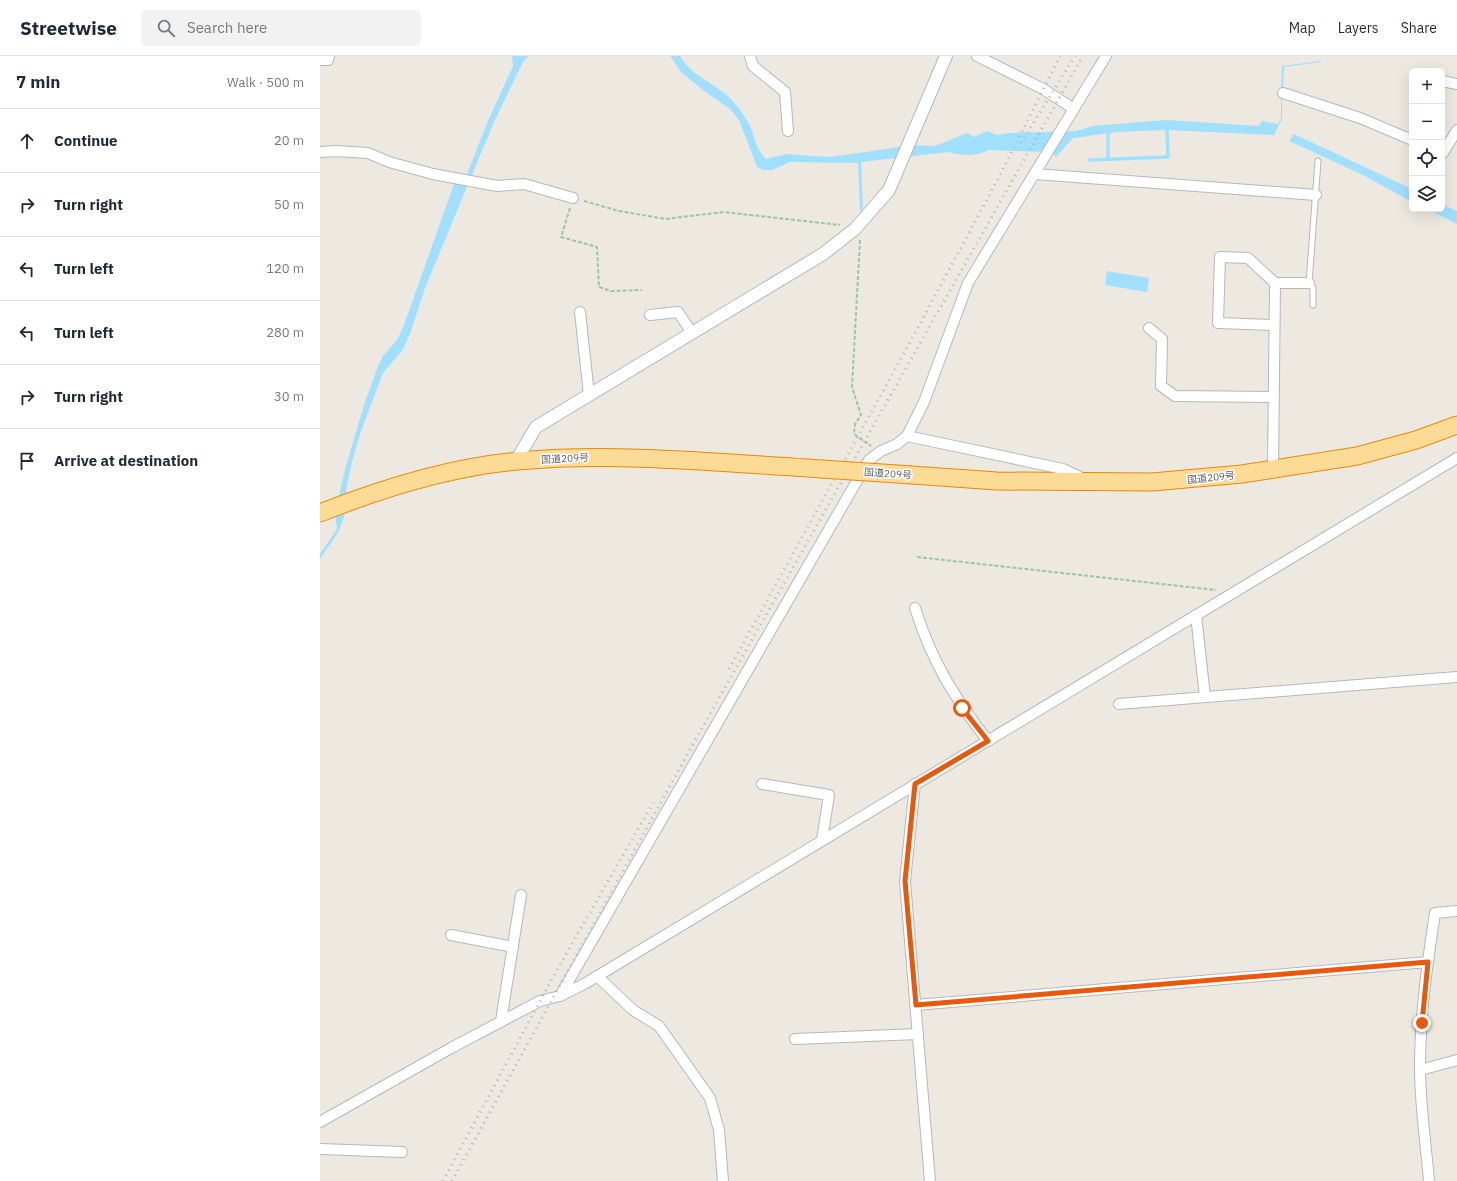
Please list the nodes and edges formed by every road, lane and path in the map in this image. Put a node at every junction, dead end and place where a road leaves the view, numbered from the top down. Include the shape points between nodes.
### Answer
1 (329, 56) edge
2 (750, 56) edge
3 (946, 56) edge
4 (977, 56) edge
5 (1106, 56) edge
6 (320, 60) edge
7 (1445, 82) edge
8 (1457, 84) edge
9 (1283, 93) dead end
10 (1074, 109) junction
11 (1457, 130) edge
12 (788, 131) dead end
13 (1409, 139) edge
14 (320, 152) edge
15 (1445, 152) edge
16 (1318, 161) dead end
17 (1035, 174) junction
18 (1316, 195) junction
19 (573, 198) junction
20 (855, 229) junction
21 (1275, 283) junction
22 (1308, 283) junction
23 (642, 290) dead end
24 (1313, 305) dead end
25 (580, 312) dead end
26 (650, 315) dead end
27 (1274, 325) junction
28 (1149, 328) dead end
29 (692, 333) junction
30 (589, 395) junction
31 (1274, 397) junction
32 (1457, 425) edge
33 (908, 436) junction
34 (881, 451) junction
35 (1457, 458) edge
36 (516, 461) junction
37 (1273, 470) junction
38 (1091, 482) junction
39 (320, 513) edge
40 (917, 557) dead end
41 (1234, 592) junction
42 (916, 608) dead end
43 (1196, 615) junction
44 (1457, 676) edge
45 (1205, 697) junction
46 (1119, 704) dead end
47 (988, 741) junction
48 (762, 784) dead end
49 (915, 784) junction
50 (822, 840) junction
51 (521, 896) dead end
52 (1457, 911) edge
53 (451, 935) dead end
54 (513, 947) junction
55 (1428, 962) junction
56 (597, 976) junction
57 (560, 996) junction
58 (916, 1005) junction
59 (501, 1021) junction
60 (918, 1034) junction
61 (795, 1039) dead end
62 (1457, 1060) edge
63 (1420, 1070) junction
64 (320, 1122) edge
65 (320, 1149) edge
66 (402, 1152) dead end
67 (723, 1181) edge
68 (930, 1181) edge
69 (1429, 1181) edge

1 - 6 street via 328,60
2 - 12 street via 753,66 785,92
3 - 20 street via 889,190
4 - 10 street via 1043,88
5 - 10 street
7 - 8 street
9 - 13 street via 1360,118
10 - 17 street
11 - 15 street
14 - 19 street via 368,153 389,162 433,174 497,186 524,184
16 - 18 lane
17 - 18 street
17 - 33 street via 968,283 924,402
18 - 22 lane
19 - 20 path via 620,211 666,219 723,212
19 - 23 path via 561,237 597,247 599,286 610,291
20 - 29 street via 823,254
20 - 34 path via 860,240 852,387 861,415 855,424 854,434
21 - 22 street
21 - 27 street
21 - 27 street via 1248,258 1220,257 1218,323
22 - 24 lane via 1313,288
25 - 30 street
26 - 29 street via 678,312
27 - 31 street
28 - 31 street via 1162,339 1161,386 1175,396
29 - 30 street
30 - 36 street via 536,427
31 - 37 street
32 - 37 highway, 国道209号 via 1416,440 1357,456
33 - 34 street
33 - 38 street via 1063,469
34 - 57 street via 869,460
35 - 41 street
36 - 38 highway, 国道209号, bridge via 572,457 629,457 997,481
36 - 39 highway, 国道209号 via 445,473 361,497
37 - 38 highway, 国道209号 via 1152,482
40 - 41 path
41 - 43 street
42 - 47 street via 940,672 962,708
43 - 45 street
43 - 47 street
44 - 45 street
45 - 46 street
47 - 49 street
48 - 50 street via 829,795
49 - 50 street
49 - 58 street via 905,881
50 - 56 street
51 - 54 street
52 - 55 street via 1435,914
53 - 54 street
54 - 59 street
55 - 58 street
55 - 63 street
56 - 57 street
56 - 67 street via 633,1010 659,1026 710,1098 719,1130
57 - 59 street via 540,1001
58 - 60 street
59 - 64 street
60 - 61 street
60 - 68 street
62 - 63 street
63 - 69 street
65 - 66 street

